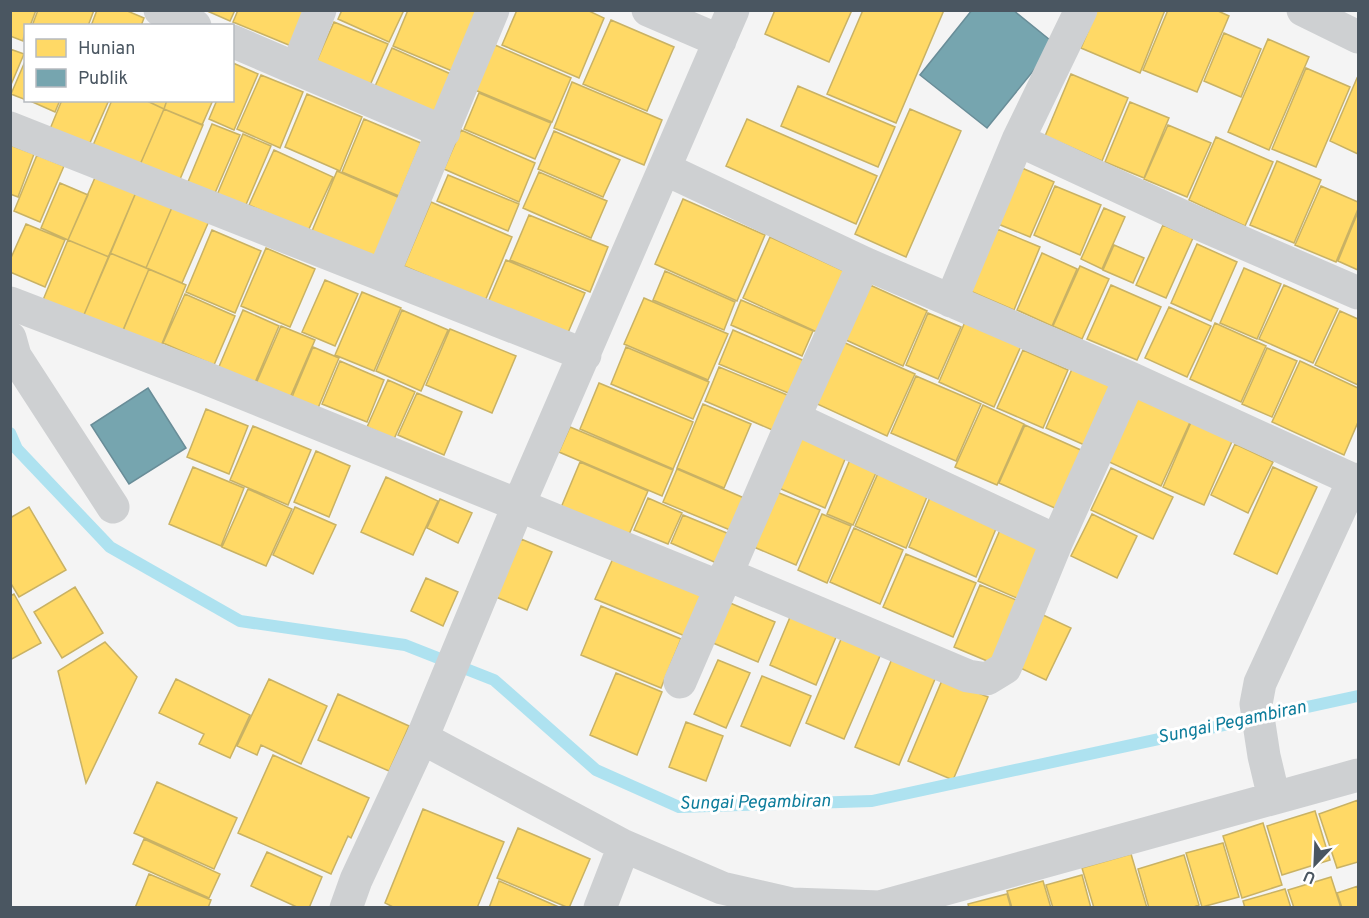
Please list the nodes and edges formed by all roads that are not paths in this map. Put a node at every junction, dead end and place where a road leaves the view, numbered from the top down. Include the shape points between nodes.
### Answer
1 (160, 10) edge
2 (320, 10) edge
3 (493, 10) edge
4 (648, 10) edge
5 (733, 10) edge
6 (1081, 10) edge
7 (1303, 10) edge
8 (191, 24) edge
9 (1359, 37) edge
10 (720, 41) junction
11 (234, 42) edge
12 (297, 68) junction
13 (10, 128) edge
14 (444, 132) junction
15 (1018, 140) junction
16 (665, 169) junction
17 (864, 263) junction
18 (382, 275) junction
19 (1359, 292) edge
20 (951, 301) junction
21 (10, 303) edge
22 (10, 338) edge
23 (585, 355) junction
24 (1130, 378) junction
25 (794, 418) junction
26 (1356, 481) edge
27 (519, 504) junction
28 (113, 507) dead end
29 (1057, 541) junction
30 (723, 580) junction
31 (680, 682) dead end
32 (425, 731) junction
33 (1359, 775) edge
34 (1275, 798) junction
35 (624, 846) junction
36 (880, 907) edge
37 (346, 908) edge
38 (600, 908) edge

1 - 8 street
2 - 12 street
3 - 14 street
4 - 10 street
5 - 10 street
6 - 15 street
7 - 9 street
10 - 16 street
11 - 12 street
12 - 14 street
13 - 18 street
14 - 18 street
15 - 19 street
15 - 20 street
16 - 17 street
16 - 23 street
17 - 20 street
17 - 25 street
18 - 23 street
20 - 24 street
21 - 27 street
22 - 28 street via 15,356
23 - 27 street
24 - 26 street
24 - 29 street
25 - 29 street
25 - 30 street
26 - 34 street via 1260,683 1256,704
27 - 30 street
27 - 32 street
29 - 30 street via 1005,668 987,679 968,676
30 - 31 street
32 - 35 street
32 - 37 street
33 - 34 street
34 - 36 street
35 - 36 street via 722,888 792,904
35 - 38 street

